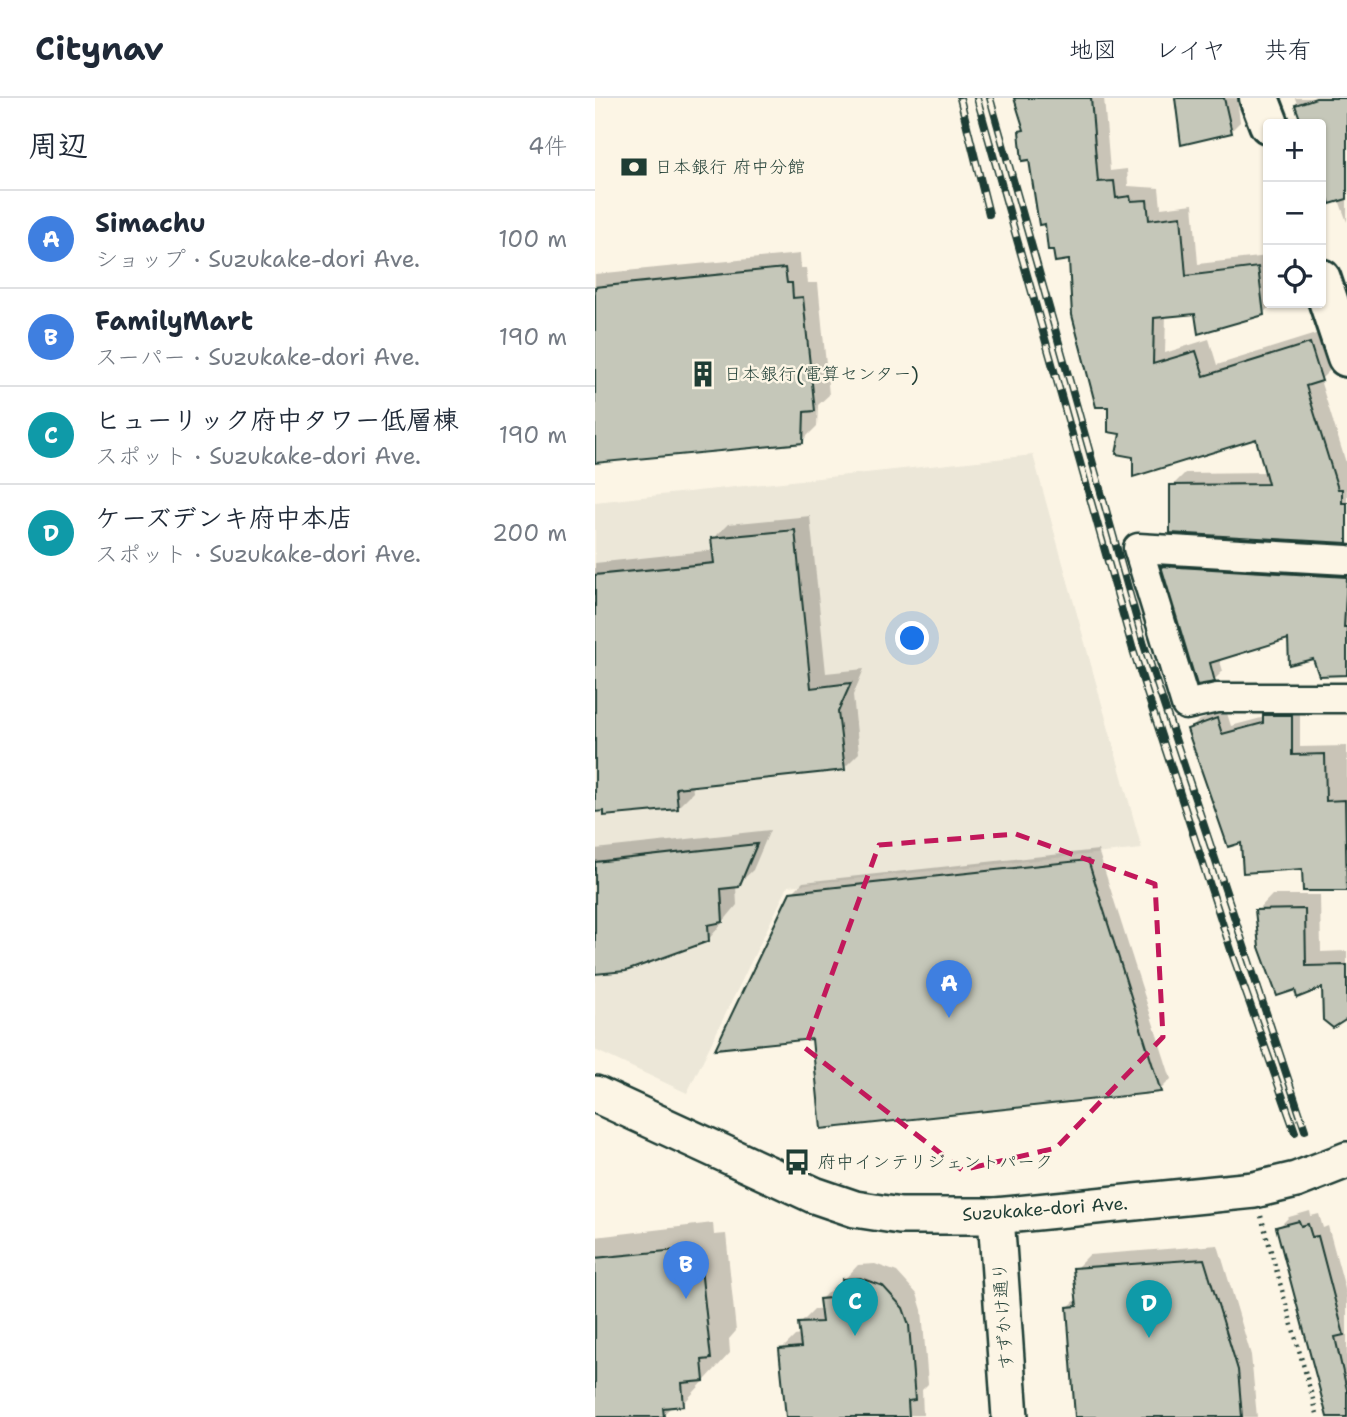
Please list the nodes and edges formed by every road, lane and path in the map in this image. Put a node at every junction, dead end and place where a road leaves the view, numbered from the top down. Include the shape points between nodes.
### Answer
1 (1259, 98) edge
2 (1267, 119) edge
3 (1326, 294) edge
4 (1347, 357) edge
5 (1347, 560) edge
6 (1347, 698) edge
7 (595, 1094) edge
8 (1347, 1160) edge
9 (996, 1216) junction
10 (1261, 1216) dead end
11 (1010, 1417) edge
12 (1318, 1417) edge

1 - 2 main road
3 - 4 main road
5 - 6 street via 1138,548 1186,705 1217,698
7 - 9 street, Suzukake-dori Ave. via 814,1195 855,1209 900,1216
8 - 9 street, Suzukake-dori Ave. via 1254,1190
9 - 11 street, すずかけ通り
10 - 12 path

